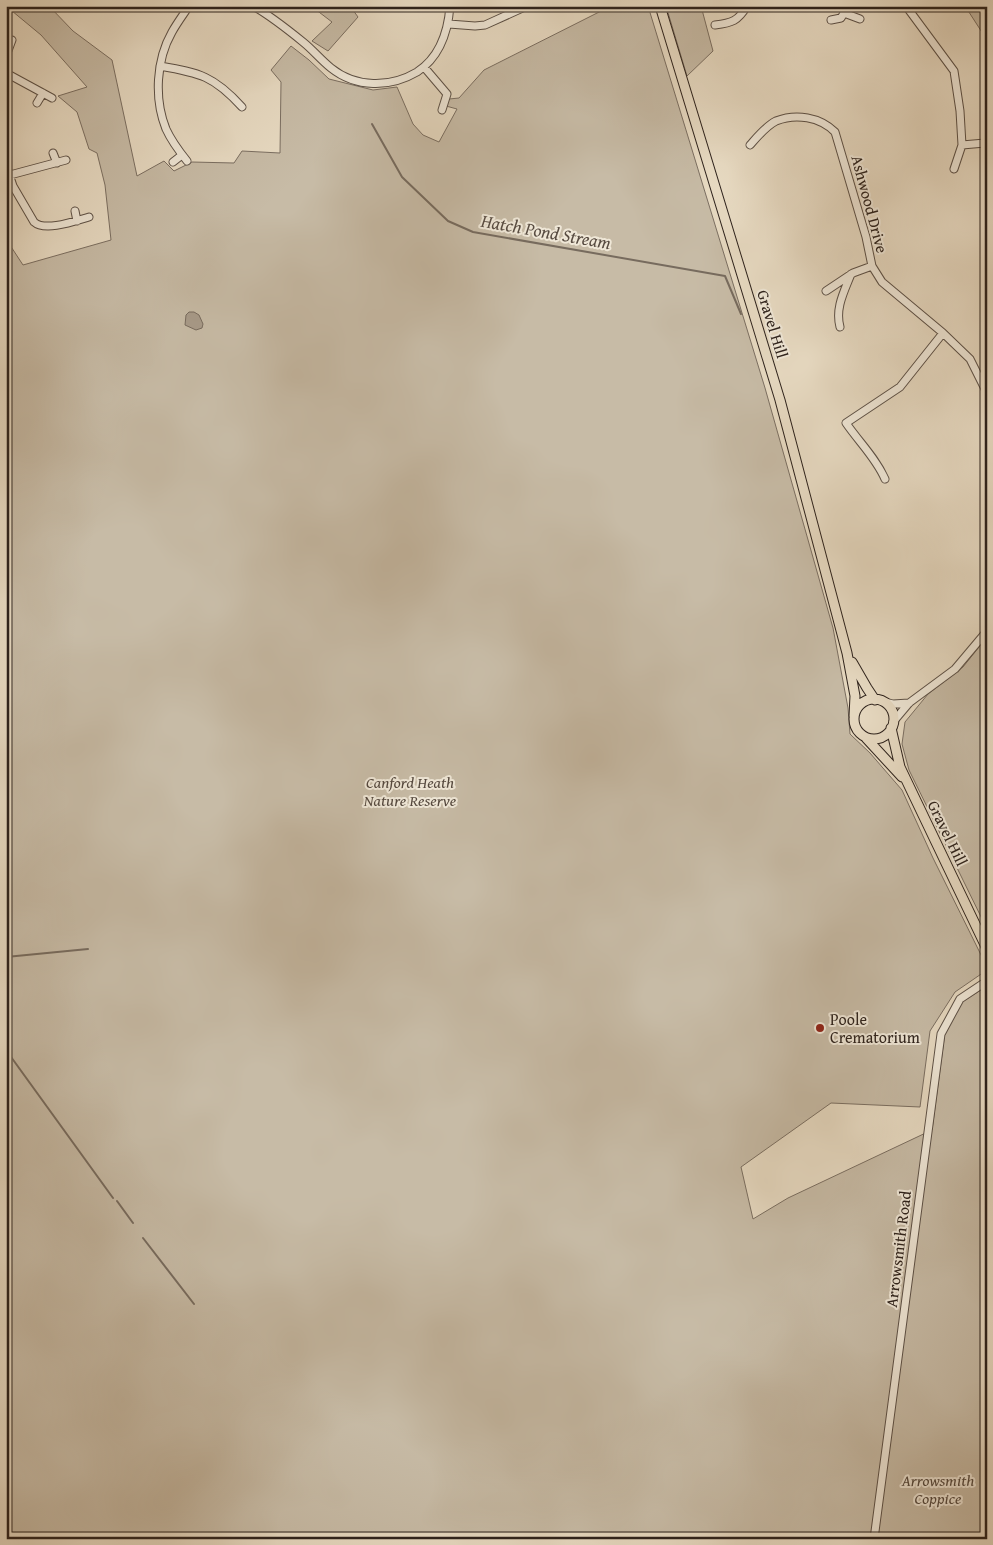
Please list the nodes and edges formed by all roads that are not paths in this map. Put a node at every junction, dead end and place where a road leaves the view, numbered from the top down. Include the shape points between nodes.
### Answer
1 (188, 6) edge
2 (253, 6) edge
3 (450, 6) edge
4 (527, 6) edge
5 (660, 6) edge
6 (747, 6) edge
7 (906, 6) edge
8 (844, 10) edge
9 (860, 19) dead end
10 (831, 20) dead end
11 (449, 24) junction
12 (715, 24) dead end
13 (12, 40) dead end
14 (6, 56) edge
15 (160, 66) junction
16 (424, 67) junction
17 (6, 73) edge
18 (43, 94) junction
19 (52, 98) dead end
20 (37, 103) dead end
21 (242, 107) dead end
22 (442, 110) dead end
23 (985, 143) dead end
24 (750, 145) dead end
25 (962, 145) junction
26 (53, 153) dead end
27 (66, 160) dead end
28 (173, 162) dead end
29 (57, 163) junction
30 (6, 165) edge
31 (954, 170) dead end
32 (10, 175) junction
33 (75, 211) dead end
34 (89, 217) dead end
35 (77, 220) junction
36 (872, 266) junction
37 (850, 274) junction
38 (826, 291) dead end
39 (840, 327) dead end
40 (943, 333) junction
41 (987, 393) edge
42 (886, 479) dead end
43 (987, 631) edge
44 (847, 652) junction
45 (878, 700) junction
46 (910, 703) junction
47 (854, 716) junction
48 (892, 725) junction
49 (866, 738) junction
50 (907, 783) junction
51 (987, 949) edge
52 (987, 981) edge
53 (874, 1539) edge

1 - 15 street via 172,32
2 - 16 street via 342,76 387,84
3 - 11 street
4 - 11 street via 484,25
5 - 44 main road, Gravel Hill via 780,400
6 - 12 street via 740,17 729,24
7 - 25 street via 954,71
8 - 9 street
8 - 10 street via 841,18
11 - 16 street via 439,50
13 - 14 street
15 - 21 street via 191,71 215,81
15 - 28 street via 161,113 185,158
16 - 22 street via 447,94
17 - 18 street
18 - 19 street
18 - 20 street
23 - 25 street
24 - 36 street, Ashwood Drive via 777,121 805,118 827,124 835,132 841,150
25 - 31 street
26 - 29 street
27 - 29 street
29 - 32 street
30 - 32 street
32 - 35 street via 13,186 37,225 46,227
33 - 35 street
34 - 35 street
36 - 37 street, Ashwood Drive
36 - 40 street, Ashwood Drive via 882,282
37 - 38 street, Ashwood Drive
37 - 39 street via 840,304
40 - 41 street, Ashwood Drive via 970,360
40 - 42 street via 900,386 846,422
43 - 46 street via 955,669
44 - 45 main road, Gravel Hill via 858,674
44 - 47 main road, Gravel Hill via 855,696
45 - 46 street via 893,704
45 - 47 main road via 864,702
45 - 48 main road via 891,709
46 - 48 street
47 - 49 main road via 856,729
48 - 49 main road via 883,737
48 - 50 main road, Gravel Hill via 900,768
49 - 50 main road, Gravel Hill
50 - 51 main road, Gravel Hill
52 - 53 street, Arrowsmith Road via 960,999 941,1034

